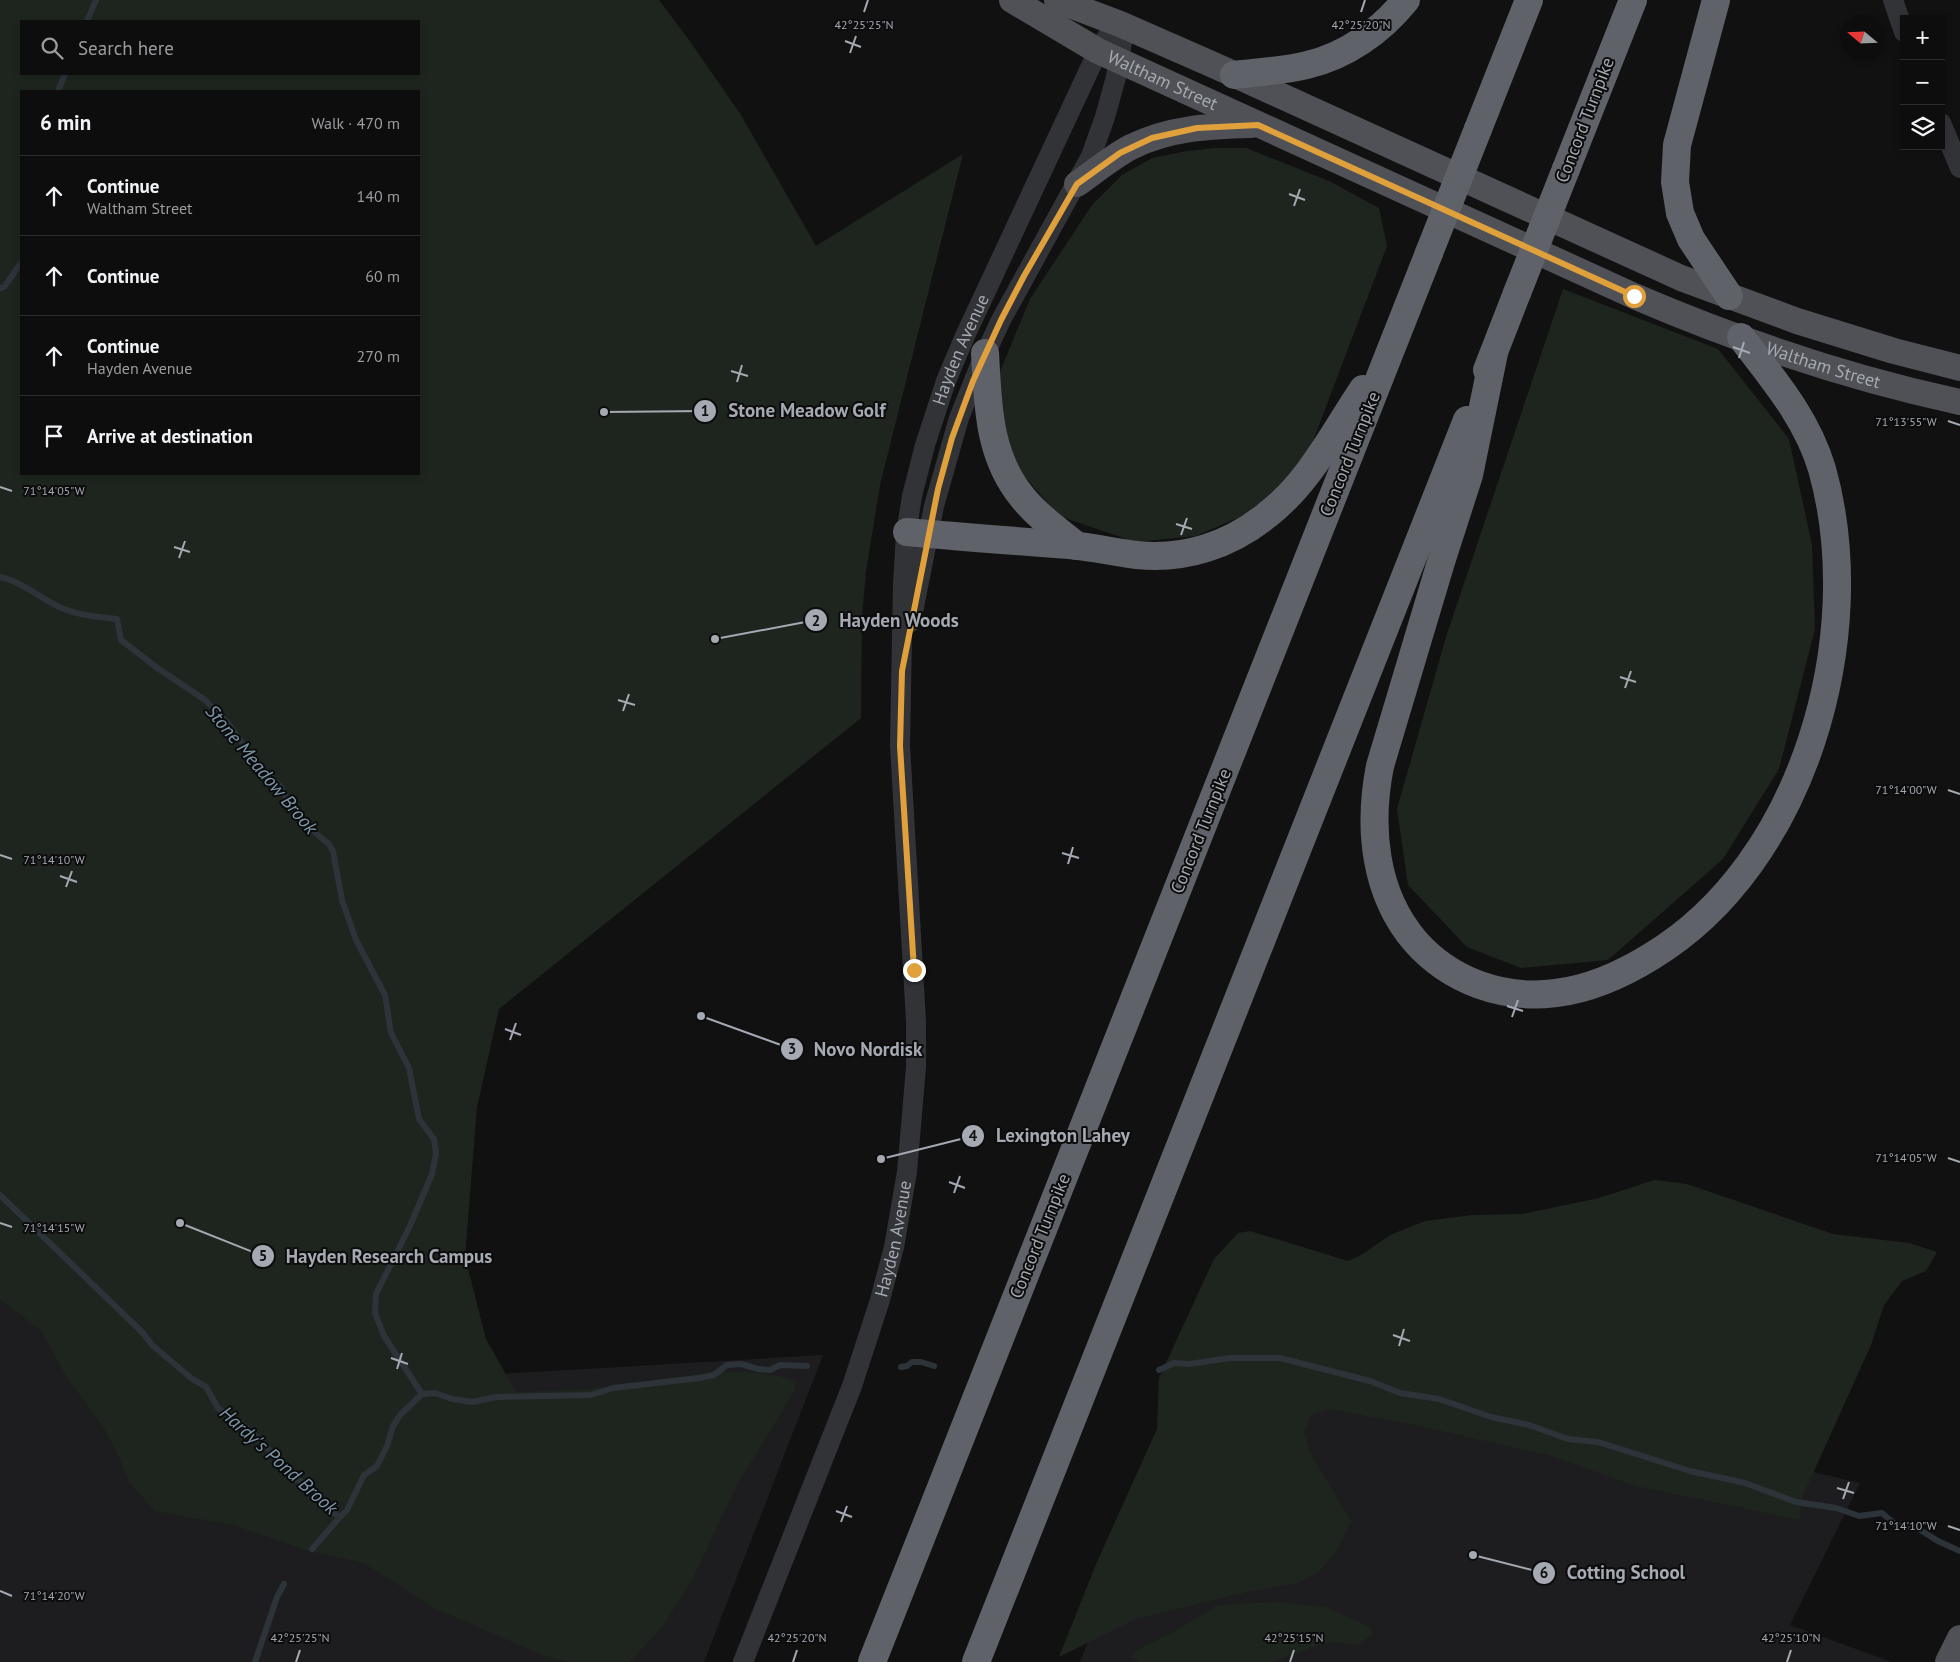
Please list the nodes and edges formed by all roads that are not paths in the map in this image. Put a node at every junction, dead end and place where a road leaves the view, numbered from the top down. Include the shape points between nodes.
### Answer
1 (1012, 0) edge
2 (1057, 0) edge
3 (1406, 0) edge
4 (1529, 0) edge
5 (1632, 0) edge
6 (1716, 0) edge
7 (1893, 0) edge
8 (1900, 20) edge
9 (1120, 24) junction
10 (1108, 56) junction
11 (1234, 74) junction
12 (1258, 125) junction
13 (1945, 132) edge
14 (1960, 168) edge
15 (1077, 184) junction
16 (1729, 296) junction
17 (1741, 337) junction
18 (1394, 342) junction
19 (985, 353) junction
20 (1494, 353) junction
21 (1960, 368) edge
22 (1960, 402) edge
23 (918, 533) junction
24 (1077, 546) junction
25 (1960, 1638) edge
26 (743, 1662) edge
27 (872, 1662) edge
28 (976, 1662) edge
29 (1948, 1662) edge

1 - 10 main road, Waltham Street
2 - 9 main road, Waltham Street
3 - 11 highway via 1377,29 1331,58 1296,67
4 - 18 highway, Concord Turnpike, bridge
5 - 20 highway, Concord Turnpike, bridge
6 - 16 highway via 1677,145 1675,182 1680,213 1691,239
7 - 8 street
9 - 10 street via 1108,37
9 - 11 main road, Waltham Street
10 - 12 main road, Waltham Street
10 - 15 street, Hayden Avenue via 1101,130
10 - 23 street, Hayden Avenue via 954,359 919,467
11 - 16 main road, Waltham Street via 1647,264
12 - 15 main road via 1197,128 1152,138 1120,153
12 - 17 main road, Waltham Street via 1634,296
13 - 14 street
15 - 19 street, Hayden Avenue
16 - 21 main road, Waltham Street via 1797,321
17 - 20 highway via 1782,390 1806,428 1822,470 1829,501 1836,568 1835,624 1828,678 1812,738 1796,782 1771,831 1744,872 1709,913 1678,939 1629,969 1583,988 1546,994 1522,995 1490,989 1458,976 1430,956 1406,929 1388,899 1375,839 1380,766 1469,475
17 - 22 main road, Waltham Street via 1859,377
18 - 24 highway via 1307,473 1277,507 1249,528 1208,548 1167,556
18 - 27 highway, Concord Turnpike
19 - 23 street, Hayden Avenue
19 - 24 highway via 989,421 1004,469 1031,507
20 - 28 highway, Concord Turnpike
23 - 24 highway
23 - 26 street, Hayden Avenue via 902,671 900,746 916,1037 907,1172 890,1264 864,1353
25 - 29 main road

